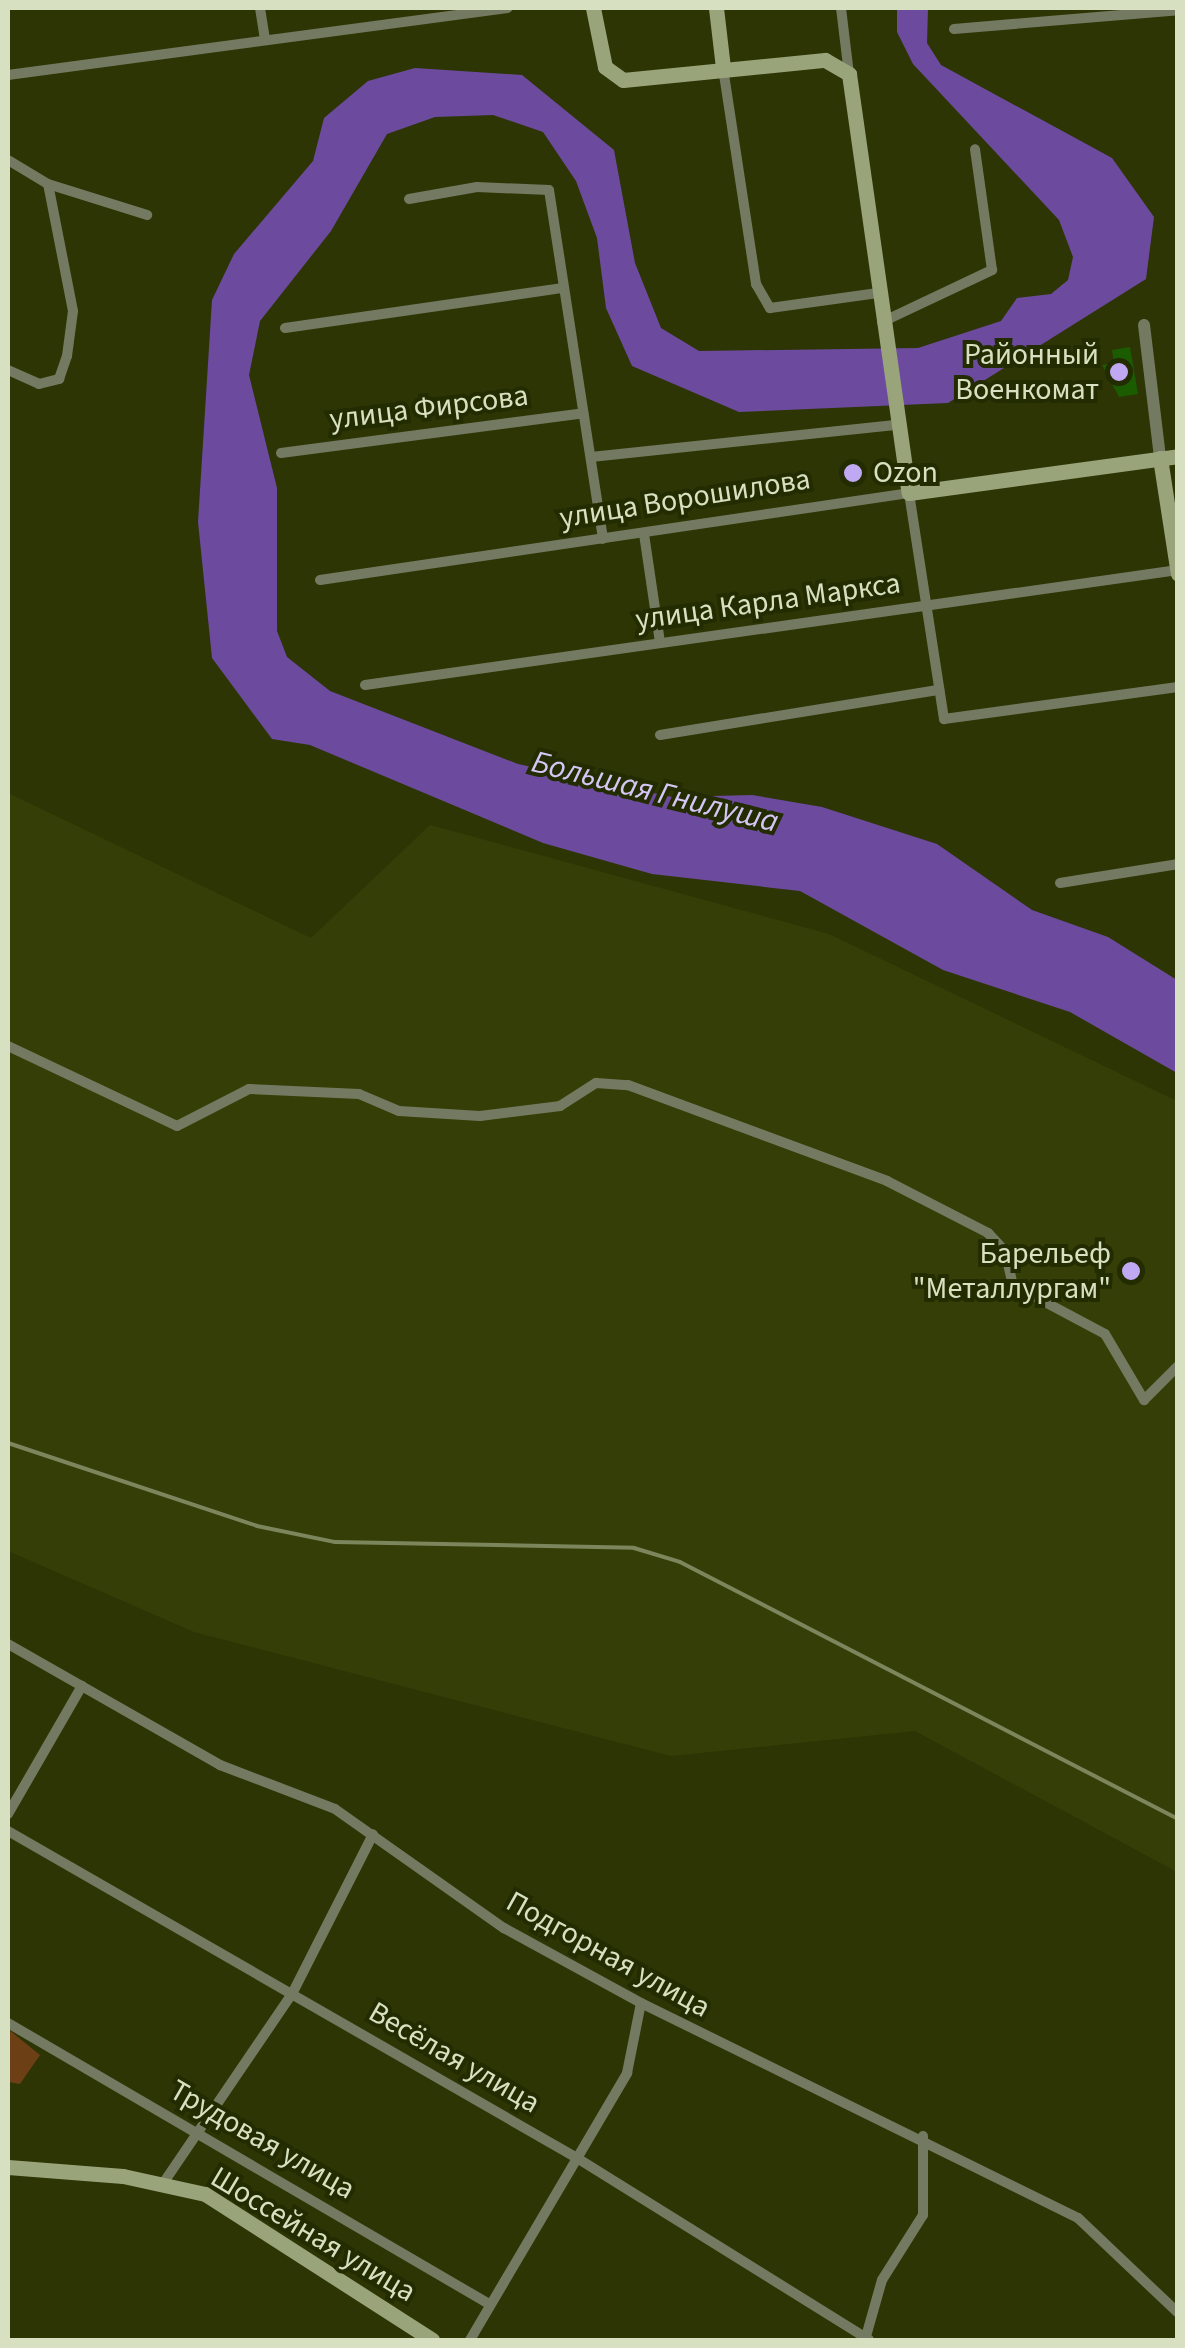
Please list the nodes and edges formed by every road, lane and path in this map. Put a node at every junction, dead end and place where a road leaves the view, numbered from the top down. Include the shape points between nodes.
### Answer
1 (260, 8) edge
2 (508, 8) edge
3 (593, 8) edge
4 (716, 8) edge
5 (841, 8) edge
6 (1178, 10) edge
7 (954, 30) dead end
8 (265, 40) junction
9 (723, 68) junction
10 (849, 74) junction
11 (8, 75) edge
12 (975, 148) dead end
13 (8, 160) edge
14 (48, 184) junction
15 (409, 199) dead end
16 (147, 214) dead end
17 (564, 288) junction
18 (878, 292) junction
19 (881, 322) junction
20 (1144, 325) dead end
21 (285, 328) dead end
22 (8, 370) edge
23 (583, 413) junction
24 (896, 418) junction
25 (281, 453) dead end
26 (1178, 456) edge
27 (592, 458) junction
28 (1160, 458) junction
29 (909, 493) junction
30 (644, 534) junction
31 (603, 540) junction
32 (1177, 571) edge
33 (320, 580) dead end
34 (925, 604) junction
35 (660, 643) junction
36 (366, 685) dead end
37 (1178, 687) edge
38 (939, 690) junction
39 (660, 734) dead end
40 (1178, 864) edge
41 (1060, 883) dead end
42 (8, 1046) edge
43 (1178, 1366) edge
44 (8, 1644) edge
45 (82, 1686) junction
46 (8, 1814) edge
47 (8, 1831) edge
48 (374, 1834) junction
49 (292, 1994) junction
50 (641, 2003) junction
51 (8, 2023) edge
52 (196, 2129) junction
53 (923, 2136) junction
54 (578, 2158) junction
55 (8, 2168) edge
56 (162, 2185) junction
57 (489, 2304) junction
58 (1178, 2313) edge
59 (432, 2340) edge
60 (470, 2340) edge
61 (867, 2340) edge

1 - 8 street
2 - 8 street
3 - 9 main road via 606,67 623,80
4 - 9 main road
5 - 10 street
6 - 7 street
8 - 11 street
9 - 10 main road via 825,60
9 - 18 street via 756,284 770,308
10 - 18 main road
12 - 19 street via 992,270
13 - 14 street
14 - 16 street
14 - 22 street via 72,310 59,379 39,384
15 - 17 street via 477,187 548,190
17 - 21 street
17 - 23 street
18 - 19 main road
19 - 24 main road
20 - 28 street
23 - 25 street, улица Фирсова
23 - 27 street
24 - 27 street
24 - 29 main road
26 - 28 main road, улица Ворошилова
27 - 31 street
28 - 29 main road, улица Ворошилова
28 - 32 main road
29 - 30 street, улица Ворошилова
29 - 34 street
30 - 31 street, улица Ворошилова
30 - 35 street
31 - 33 street, улица Ворошилова
32 - 34 street, улица Карла Маркса
34 - 35 street, улица Карла Маркса
34 - 38 street
35 - 36 street, улица Карла Маркса
37 - 38 street via 944,719
38 - 39 street
40 - 41 street
42 - 43 street via 177,1126 249,1089 360,1094 399,1111 480,1116 538,1112 596,1083 628,1086 886,1181 988,1233 1005,1250 1013,1285 1105,1334 1144,1400
44 - 45 street, Подгорная улица
45 - 46 street
45 - 48 street, Подгорная улица via 220,1765 301,1792
47 - 49 street, Весёлая улица
48 - 49 street
48 - 50 street, Подгорная улица via 504,1928
49 - 52 street
49 - 54 street, Весёлая улица
50 - 53 street, Подгорная улица
50 - 54 street via 627,2073
51 - 52 street, Трудовая улица
52 - 56 street
52 - 57 street, Трудовая улица
53 - 58 street, Подгорная улица via 1078,2218
53 - 61 street via 923,2214 882,2280
54 - 57 street
54 - 61 street, Весёлая улица
55 - 56 main road, Шоссейная улица
56 - 59 main road, Шоссейная улица via 205,2194
57 - 60 street

